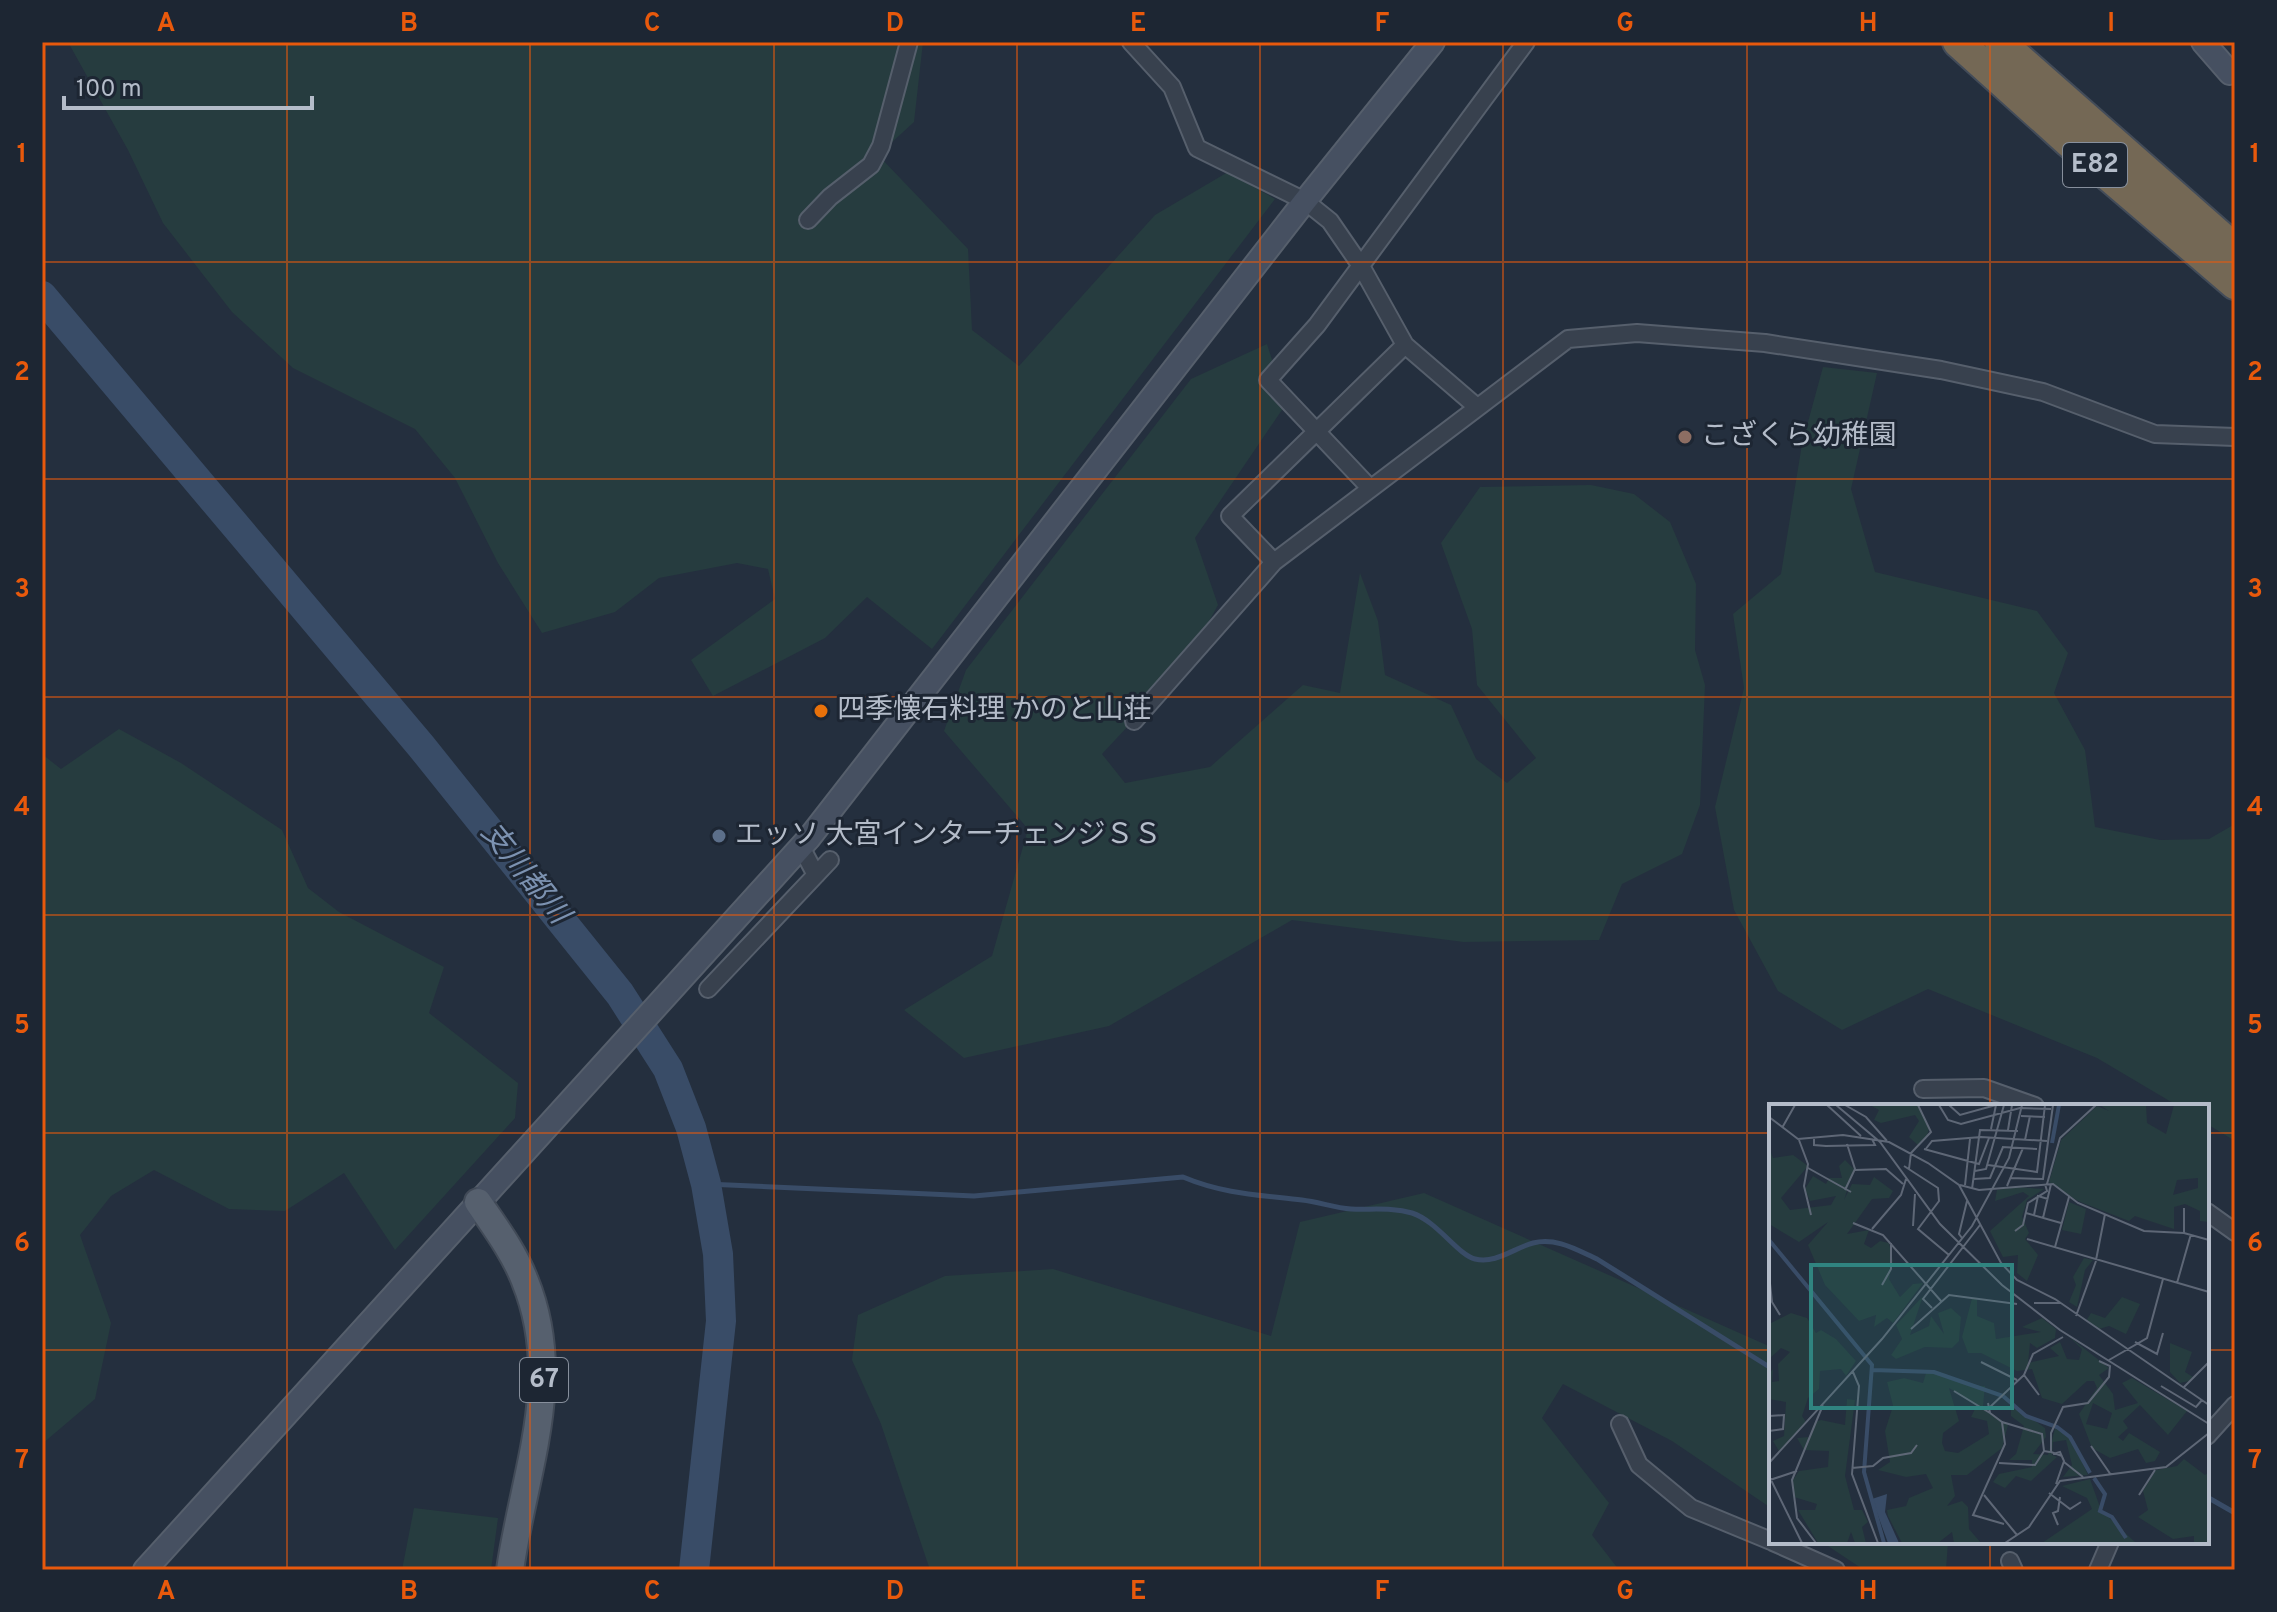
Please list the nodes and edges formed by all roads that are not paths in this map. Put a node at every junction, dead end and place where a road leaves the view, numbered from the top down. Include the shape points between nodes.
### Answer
1 (909, 42) edge
2 (1131, 42) edge
3 (1433, 42) edge
4 (1526, 42) edge
5 (1958, 42) edge
6 (2000, 42) edge
7 (2203, 42) edge
8 (2232, 76) edge
9 (1305, 201) junction
10 (808, 220) dead end
11 (2235, 249) edge
12 (1361, 266) junction
13 (2235, 284) edge
14 (1405, 345) junction
15 (1477, 407) junction
16 (1317, 429) junction
17 (2235, 437) edge
18 (1370, 488) junction
19 (1274, 562) junction
20 (1134, 721) dead end
21 (801, 847) junction
22 (830, 860) dead end
23 (816, 875) junction
24 (698, 960) junction
25 (720, 977) junction
26 (708, 989) dead end
27 (1923, 1089) dead end
28 (2029, 1104) edge
29 (478, 1202) junction
30 (2209, 1213) edge
31 (2235, 1232) edge
32 (2235, 1405) edge
33 (1620, 1424) dead end
34 (2209, 1434) edge
35 (1769, 1541) edge
36 (1777, 1544) edge
37 (2109, 1544) edge
38 (145, 1570) edge
39 (510, 1570) edge
40 (1836, 1570) edge
41 (2098, 1570) edge

1 - 10 street via 871,165
2 - 9 street via 1172,87 1197,148
3 - 9 street
4 - 12 street
5 - 13 highway, E82
6 - 11 highway, E82
7 - 8 street
9 - 12 street via 1330,221
9 - 21 street
12 - 14 street
12 - 16 street via 1268,380
14 - 15 street
14 - 16 street
15 - 17 street via 1568,339 1637,333 1765,343 1941,370 2043,392 2155,434
15 - 18 street
16 - 18 street
16 - 19 street via 1230,516
18 - 19 street
19 - 20 street
21 - 23 street
21 - 24 street
22 - 23 street
23 - 25 street
24 - 25 street
24 - 29 street
25 - 26 street
27 - 28 street via 1984,1088
29 - 38 street
29 - 39 main road, 67 via 525,1280 544,1366 542,1410
30 - 31 street
32 - 34 street
33 - 35 street via 1639,1465 1691,1508
36 - 40 street
37 - 41 street

